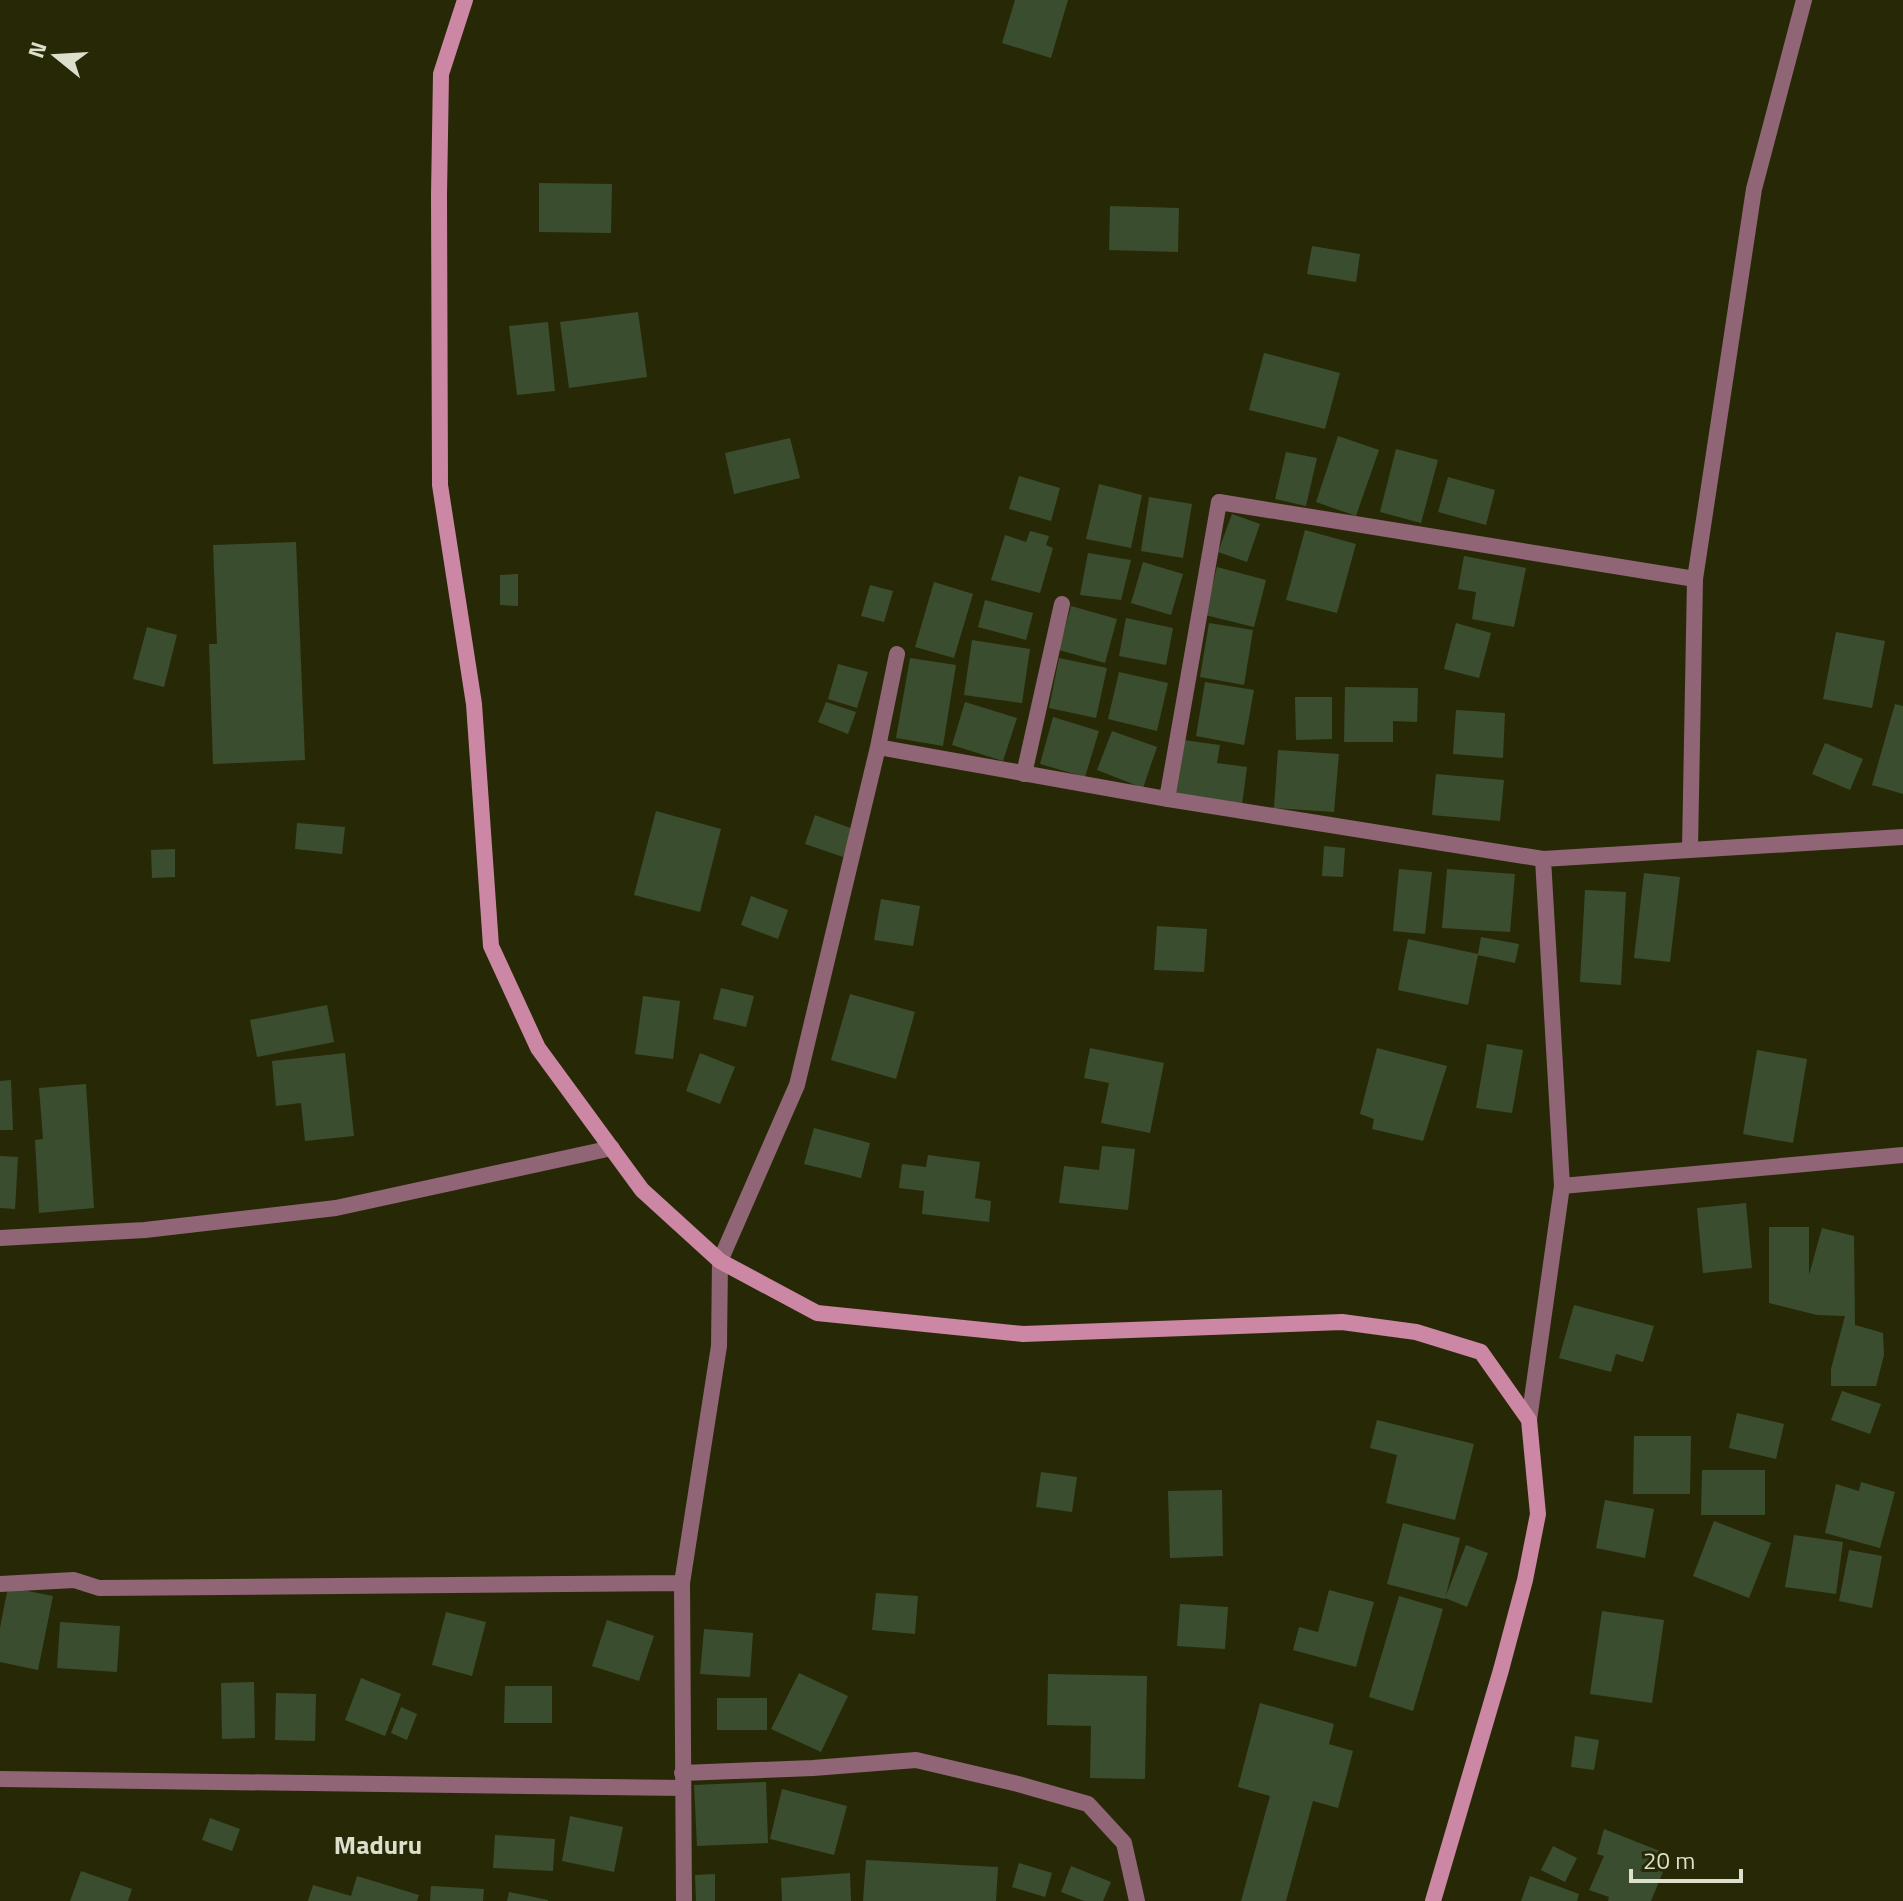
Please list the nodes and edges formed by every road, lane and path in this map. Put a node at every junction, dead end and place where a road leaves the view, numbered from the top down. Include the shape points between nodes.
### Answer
1 (465, 0) edge
2 (1804, 0) edge
3 (1695, 579) junction
4 (1062, 604) dead end
5 (897, 654) dead end
6 (878, 747) junction
7 (1024, 774) junction
8 (1167, 799) junction
9 (1903, 837) edge
10 (1690, 849) junction
11 (1543, 859) junction
12 (612, 1148) junction
13 (1903, 1155) edge
14 (1562, 1186) junction
15 (0, 1238) edge
16 (720, 1261) junction
17 (1529, 1420) junction
18 (682, 1583) junction
19 (0, 1584) edge
20 (0, 1779) edge
21 (682, 1780) junction
22 (684, 1901) edge
23 (1137, 1901) edge
24 (1433, 1901) edge

1 - 12 main road via 441,74 440,485 474,704 491,946 538,1048
2 - 3 street via 1754,189
3 - 8 street via 1219,502
3 - 10 street
4 - 7 street
5 - 6 street
6 - 7 street
6 - 16 street via 797,1085
7 - 8 street
8 - 11 street
9 - 10 street
10 - 11 street
11 - 14 street
12 - 15 street via 336,1208 145,1230
12 - 16 main road via 642,1190
13 - 14 street
14 - 17 street
16 - 17 main road via 817,1313 1023,1334 1342,1322 1416,1332 1481,1352
16 - 18 street via 719,1346
17 - 24 main road via 1538,1514 1525,1580
18 - 19 street via 99,1588 74,1580
18 - 21 street
20 - 21 street
21 - 22 street
21 - 23 street via 916,1760 1018,1784 1088,1804 1124,1843

